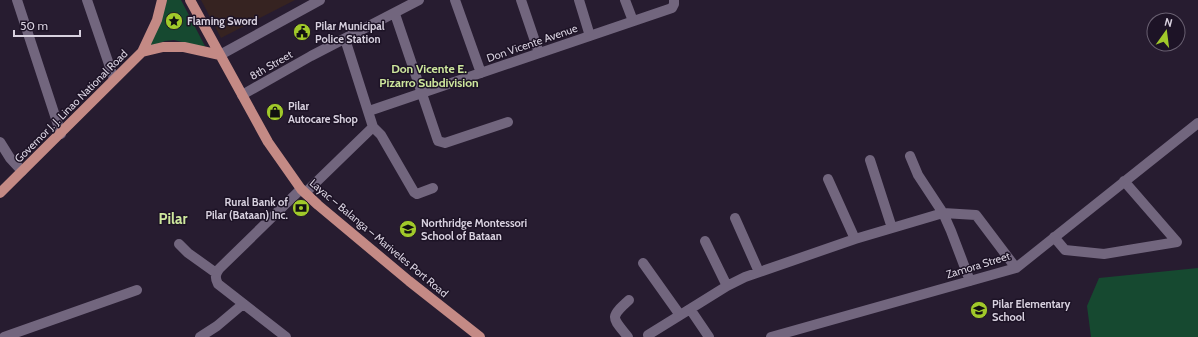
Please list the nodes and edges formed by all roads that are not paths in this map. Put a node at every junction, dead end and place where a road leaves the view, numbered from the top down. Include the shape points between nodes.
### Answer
1 (16, 0) edge
2 (87, 0) edge
3 (162, 0) edge
4 (190, 0) edge
5 (320, 0) edge
6 (418, 0) edge
7 (455, 0) edge
8 (521, 0) edge
9 (579, 0) edge
10 (625, 0) edge
11 (674, 0) edge
12 (395, 14) junction
13 (633, 21) junction
14 (590, 36) junction
15 (345, 40) junction
16 (142, 52) junction
17 (540, 53) junction
18 (220, 55) junction
19 (481, 73) junction
20 (114, 79) junction
21 (422, 94) junction
22 (242, 95) junction
23 (369, 112) junction
24 (508, 122) dead end
25 (1198, 122) edge
26 (373, 127) junction
27 (61, 134) junction
28 (0, 142) edge
29 (910, 156) dead end
30 (870, 160) dead end
31 (22, 171) junction
32 (828, 179) dead end
33 (1124, 181) junction
34 (433, 188) dead end
35 (303, 191) junction
36 (0, 193) edge
37 (943, 213) junction
38 (735, 218) dead end
39 (892, 228) junction
40 (1054, 237) junction
41 (855, 239) junction
42 (705, 241) dead end
43 (179, 244) dead end
44 (643, 263) dead end
45 (1016, 268) junction
46 (759, 272) junction
47 (216, 273) junction
48 (970, 281) junction
49 (727, 286) junction
50 (137, 290) dead end
51 (629, 300) dead end
52 (243, 304) junction
53 (690, 309) junction
54 (680, 315) junction
55 (648, 335) dead end
56 (4, 337) edge
57 (200, 337) edge
58 (286, 337) edge
59 (480, 337) edge
60 (628, 337) edge
61 (708, 337) edge
62 (771, 337) edge

1 - 27 street
2 - 20 street
3 - 16 main road, Governor J. J. Linao National Road via 157,20
4 - 18 main road, Layac – Balanga – Mariveles Port Road
5 - 18 street
6 - 12 street, 8th Street
7 - 19 street
8 - 17 street
9 - 14 street
10 - 13 street
11 - 13 street, Don Vicente Avenue via 672,8
12 - 15 street, 8th Street
12 - 21 street
13 - 14 street, Don Vicente Avenue
14 - 17 street, Don Vicente Avenue
15 - 22 street, 8th Street via 310,56
15 - 23 street
16 - 18 main road, Governor J. J. Linao National Road via 163,47 184,47
16 - 20 main road, Governor J. J. Linao National Road
17 - 19 street, Don Vicente Avenue
18 - 22 main road, Layac – Balanga – Mariveles Port Road
19 - 21 street, Don Vicente Avenue
20 - 27 main road, Governor J. J. Linao National Road
21 - 23 street, Don Vicente Avenue
21 - 24 street via 438,141 445,143
22 - 35 main road, Layac – Balanga – Mariveles Port Road via 270,145
23 - 26 street
25 - 33 street, Zamora Street
26 - 34 street via 381,135 414,192 417,194
26 - 35 street
27 - 31 main road, Governor J. J. Linao National Road
28 - 31 street
29 - 37 street via 918,175
30 - 39 street
31 - 36 main road, Governor J. J. Linao National Road
32 - 41 street
33 - 40 street, Zamora Street
33 - 40 street via 1177,242 1104,254 1065,250
35 - 47 street
35 - 59 main road, Layac – Balanga – Mariveles Port Road
37 - 39 street
37 - 45 street via 976,215
37 - 48 street
38 - 46 street
39 - 41 street
40 - 45 street, Zamora Street
41 - 46 street
42 - 49 street
43 - 47 street
44 - 54 street
45 - 48 street, Zamora Street
46 - 49 street
47 - 52 street via 215,279 218,284
48 - 62 street, Zamora Street
49 - 53 street
50 - 56 street
51 - 60 street via 614,316
52 - 57 street
52 - 58 street
53 - 54 street
53 - 61 street
54 - 55 street

